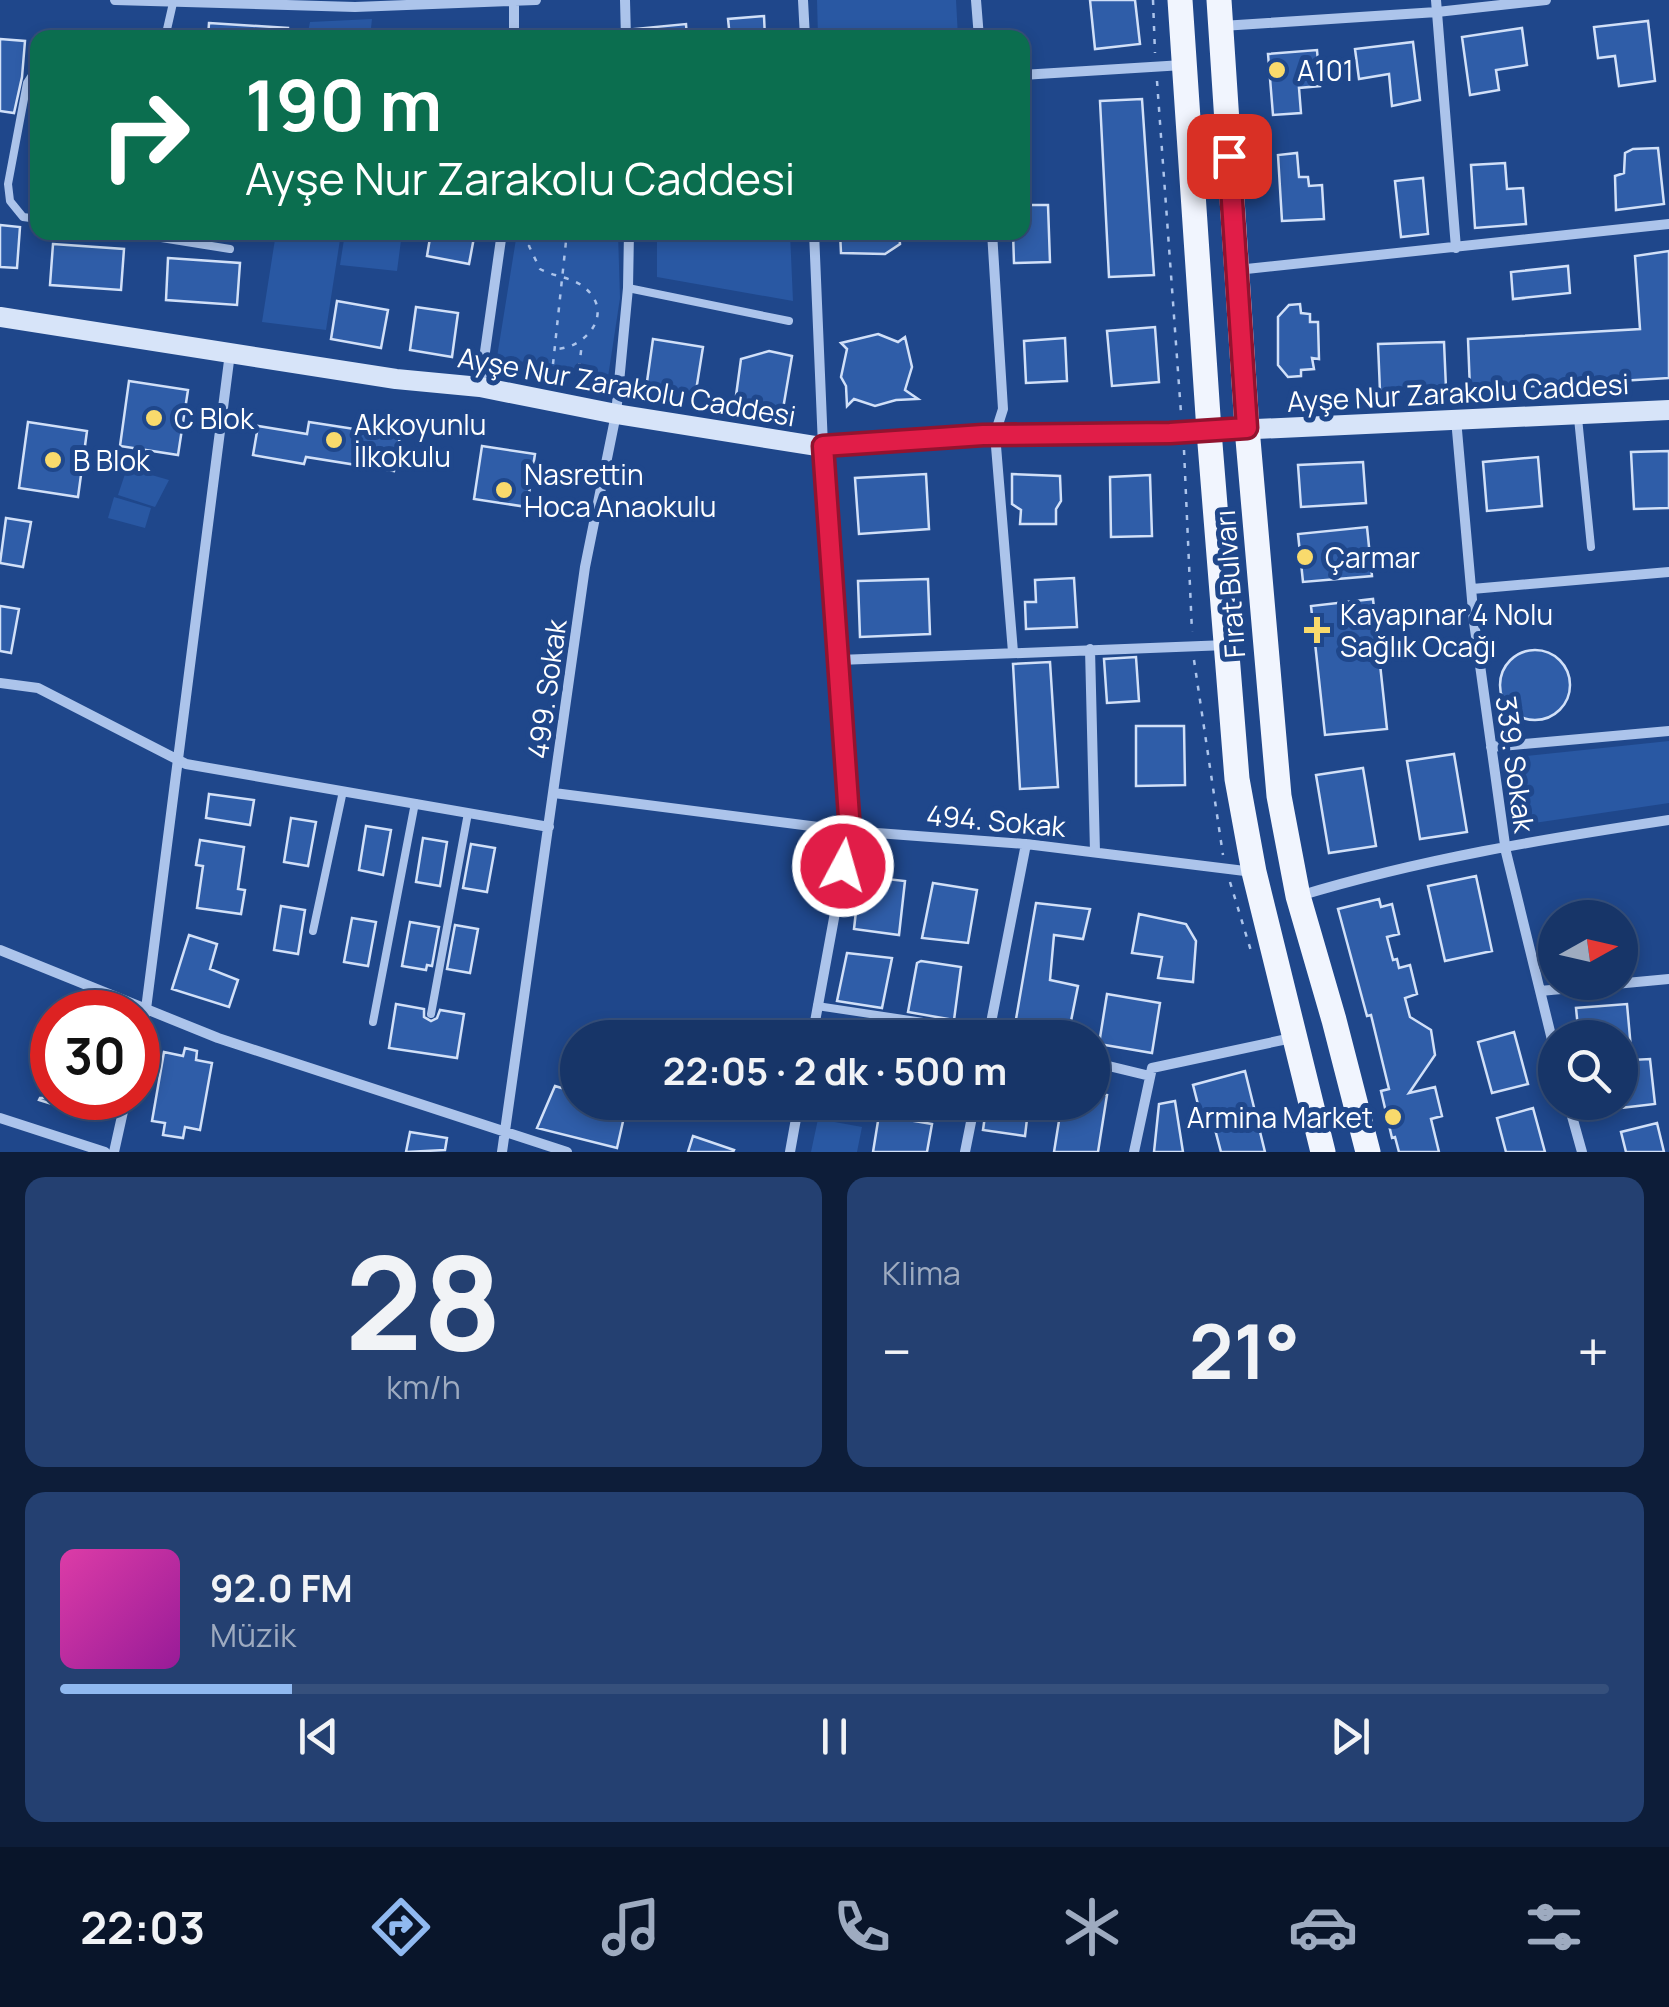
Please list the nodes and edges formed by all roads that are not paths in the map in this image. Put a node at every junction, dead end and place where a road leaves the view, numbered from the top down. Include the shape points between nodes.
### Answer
1 (115, 0) edge
2 (536, 0) edge
3 (625, 0) edge
4 (803, 0) edge
5 (976, 0) edge
6 (1180, 0) edge
7 (1546, 0) edge
8 (514, 1) edge
9 (173, 2) edge
10 (293, 3) edge
11 (402, 3) edge
12 (1437, 6) edge
13 (1220, 13) edge
14 (167, 30) edge
15 (514, 30) edge
16 (626, 30) edge
17 (805, 30) edge
18 (978, 30) edge
19 (1184, 64) junction
20 (1030, 75) edge
21 (30, 78) edge
22 (30, 218) edge
23 (1669, 224) edge
24 (177, 240) edge
25 (501, 240) edge
26 (630, 240) edge
27 (814, 240) edge
28 (992, 240) edge
29 (1456, 248) junction
30 (230, 249) dead end
31 (1236, 270) junction
32 (628, 288) junction
33 (0, 317) edge
34 (789, 321) dead end
35 (230, 352) junction
36 (480, 386) junction
37 (1669, 410) edge
38 (616, 414) junction
39 (1578, 414) junction
40 (1456, 418) junction
41 (1247, 428) junction
42 (1209, 431) junction
43 (995, 434) junction
44 (823, 446) junction
45 (1591, 546) dead end
46 (1669, 572) edge
47 (1472, 589) junction
48 (1227, 645) junction
49 (1090, 649) junction
50 (1013, 652) junction
51 (839, 660) junction
52 (0, 684) edge
53 (1669, 731) edge
54 (1491, 747) junction
55 (179, 760) junction
56 (343, 791) junction
57 (554, 793) junction
58 (414, 804) junction
59 (468, 813) junction
60 (1669, 820) edge
61 (549, 827) junction
62 (850, 831) junction
63 (1026, 844) junction
64 (1505, 845) junction
65 (1094, 852) junction
66 (1254, 872) junction
67 (1298, 896) junction
68 (312, 931) dead end
69 (0, 950) edge
70 (1669, 979) edge
71 (1638, 982) edge
72 (1538, 984) edge
73 (97, 990) edge
74 (149, 990) edge
75 (818, 1006) junction
76 (431, 1014) dead end
77 (160, 1015) edge
78 (815, 1020) edge
79 (910, 1020) edge
80 (992, 1020) edge
81 (373, 1022) dead end
82 (1293, 1037) junction
83 (1110, 1066) edge
84 (1150, 1076) junction
85 (0, 1118) edge
86 (121, 1120) edge
87 (796, 1120) edge
88 (971, 1120) edge
89 (1573, 1120) edge
90 (505, 1132) junction
91 (105, 1152) edge
92 (114, 1152) edge
93 (502, 1152) edge
94 (567, 1152) edge
95 (790, 1152) edge
96 (965, 1152) edge
97 (1134, 1152) edge
98 (1323, 1152) edge
99 (1368, 1152) edge
100 (1582, 1152) edge

1 - 9 street
2 - 8 street
3 - 16 street
4 - 17 street
5 - 18 street
6 - 19 main road, Fırat Bulvarı
7 - 12 street
8 - 11 street
8 - 15 street
9 - 10 street
9 - 14 lane
10 - 11 street
12 - 13 street
12 - 29 street
13 - 31 main road, Fırat Bulvarı
19 - 20 street
19 - 42 main road, Fırat Bulvarı
21 - 22 lane via 8,184 10,201
23 - 29 street
24 - 30 lane
25 - 36 street
26 - 32 street, 499. Sokak
27 - 44 street
28 - 43 street via 1003,409
29 - 31 street
31 - 41 main road, Fırat Bulvarı
32 - 34 lane
32 - 38 street, 499. Sokak
33 - 35 street, Ayşe Nur Zarakolu Caddesi
35 - 36 street, Ayşe Nur Zarakolu Caddesi
35 - 55 street
36 - 38 street, Ayşe Nur Zarakolu Caddesi
37 - 39 street, Ayşe Nur Zarakolu Caddesi
38 - 44 street, Ayşe Nur Zarakolu Caddesi
38 - 57 street, 499. Sokak
39 - 40 street, Ayşe Nur Zarakolu Caddesi
39 - 45 lane
40 - 41 street, Ayşe Nur Zarakolu Caddesi
40 - 47 street, 339. Sokak
41 - 42 street, Ayşe Nur Zarakolu Caddesi
41 - 67 main road, Fırat Bulvarı via 1278,783
42 - 43 street, Ayşe Nur Zarakolu Caddesi
42 - 48 main road, Fırat Bulvarı
43 - 44 street, Ayşe Nur Zarakolu Caddesi
43 - 50 street
44 - 51 street
46 - 47 street
47 - 54 street, 339. Sokak
48 - 49 street
48 - 66 main road, Fırat Bulvarı via 1237,779
49 - 50 street
49 - 65 street
50 - 51 street
51 - 62 street
52 - 55 street via 38,688
53 - 54 street
54 - 64 street, 339. Sokak
55 - 56 street
55 - 74 street
56 - 58 street
56 - 68 lane
57 - 61 street, 499. Sokak
57 - 62 street, 494. Sokak
58 - 59 street
58 - 81 lane
59 - 61 street
59 - 76 lane
60 - 64 street
61 - 90 street, 499. Sokak
62 - 63 street, 494. Sokak
62 - 75 street
63 - 65 street, 494. Sokak
63 - 80 street
64 - 67 street
64 - 72 street, 339. Sokak
65 - 66 street, 494. Sokak
66 - 82 main road, Fırat Bulvarı
67 - 99 main road, Fırat Bulvarı
69 - 73 street
70 - 71 street
75 - 78 street
75 - 79 lane
77 - 90 street
82 - 84 street via 1152,1068
82 - 98 main road, Fırat Bulvarı
83 - 84 street
84 - 97 street
85 - 91 street
86 - 92 street
87 - 95 street
88 - 96 street
89 - 100 street
90 - 93 street, 499. Sokak
90 - 94 street

